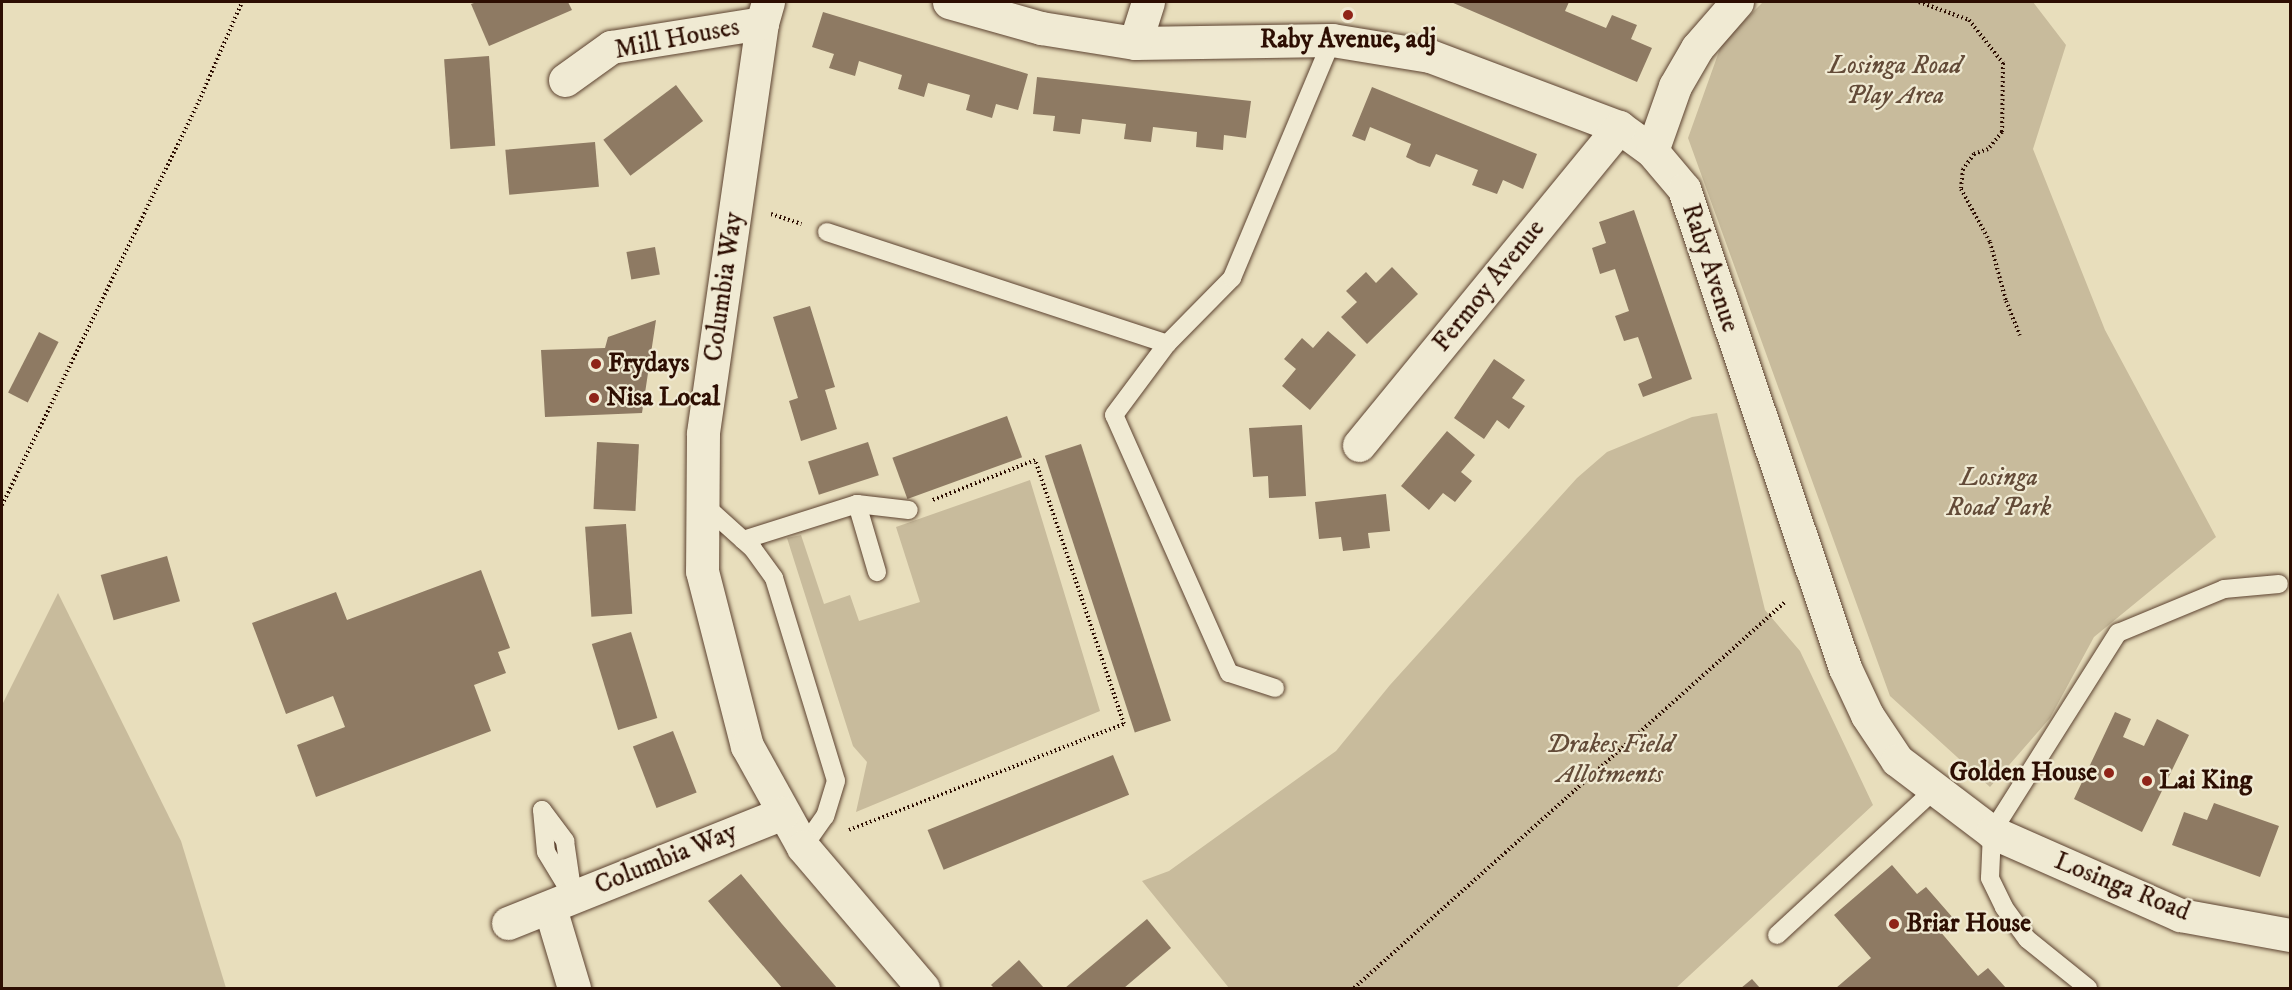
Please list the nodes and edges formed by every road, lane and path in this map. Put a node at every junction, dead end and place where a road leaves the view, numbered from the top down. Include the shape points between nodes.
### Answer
1 (242, 2) edge
2 (950, 2) edge
3 (1148, 2) edge
4 (1737, 2) edge
5 (1919, 2) edge
6 (765, 12) edge
7 (1332, 40) junction
8 (1135, 43) junction
9 (565, 80) dead end
10 (1619, 127) junction
11 (1652, 151) junction
12 (735, 204) junction
13 (827, 232) joint
14 (2020, 335) dead end
15 (1167, 344) junction
16 (1359, 445) dead end
17 (700, 502) junction
18 (857, 504) junction
19 (2, 505) edge
20 (909, 510) joint
21 (743, 540) junction
22 (877, 572) dead end
23 (1815, 575) junction
24 (2279, 584) dead end
25 (1275, 688) dead end
26 (1935, 789) junction
27 (783, 813) junction
28 (825, 816) junction
29 (1992, 832) junction
30 (803, 847) junction
31 (562, 902) junction
32 (508, 923) dead end
33 (1777, 935) dead end
34 (2290, 936) edge
35 (574, 988) edge
36 (923, 988) edge
37 (1354, 988) edge
38 (2088, 988) edge

1 - 19 path via 199,101
2 - 8 street, Raby Avenue via 1041,28
3 - 8 street
4 - 11 street via 1697,48 1675,86
5 - 14 path via 1969,20 2003,63 2001,132 1988,149 1974,154 1963,169 1961,189 1990,242
6 - 9 street, Mill Houses via 611,47
6 - 12 street, Columbia Way
7 - 8 street, Raby Avenue
7 - 10 street, Raby Avenue via 1430,56
7 - 15 lane via 1232,278
10 - 11 street, Raby Avenue
10 - 16 street, Fermoy Avenue
11 - 23 street, Raby Avenue via 1684,189 1698,220 1739,359
12 - 13 path
12 - 17 street, Columbia Way via 703,434
13 - 15 lane
15 - 25 lane via 1114,415 1229,673
17 - 21 lane
17 - 27 street, Columbia Way via 702,571 733,698 747,746
18 - 20 lane
18 - 21 lane
18 - 22 lane
20 - 28 path via 1035,460 1124,724 851,832
21 - 28 lane via 774,578 836,781
23 - 26 street, Raby Avenue via 1845,668 1868,715 1898,760
23 - 37 path
24 - 29 lane via 2224,589 2118,633
26 - 29 street, Raby Avenue
26 - 33 lane
27 - 30 street, Columbia Way
27 - 31 street, Columbia Way
28 - 30 lane
29 - 34 street, Losinga Road via 2180,915
29 - 38 lane via 1990,878 2004,907 2027,939
30 - 36 street, Columbia Way
31 - 32 street, Columbia Way
31 - 35 street

